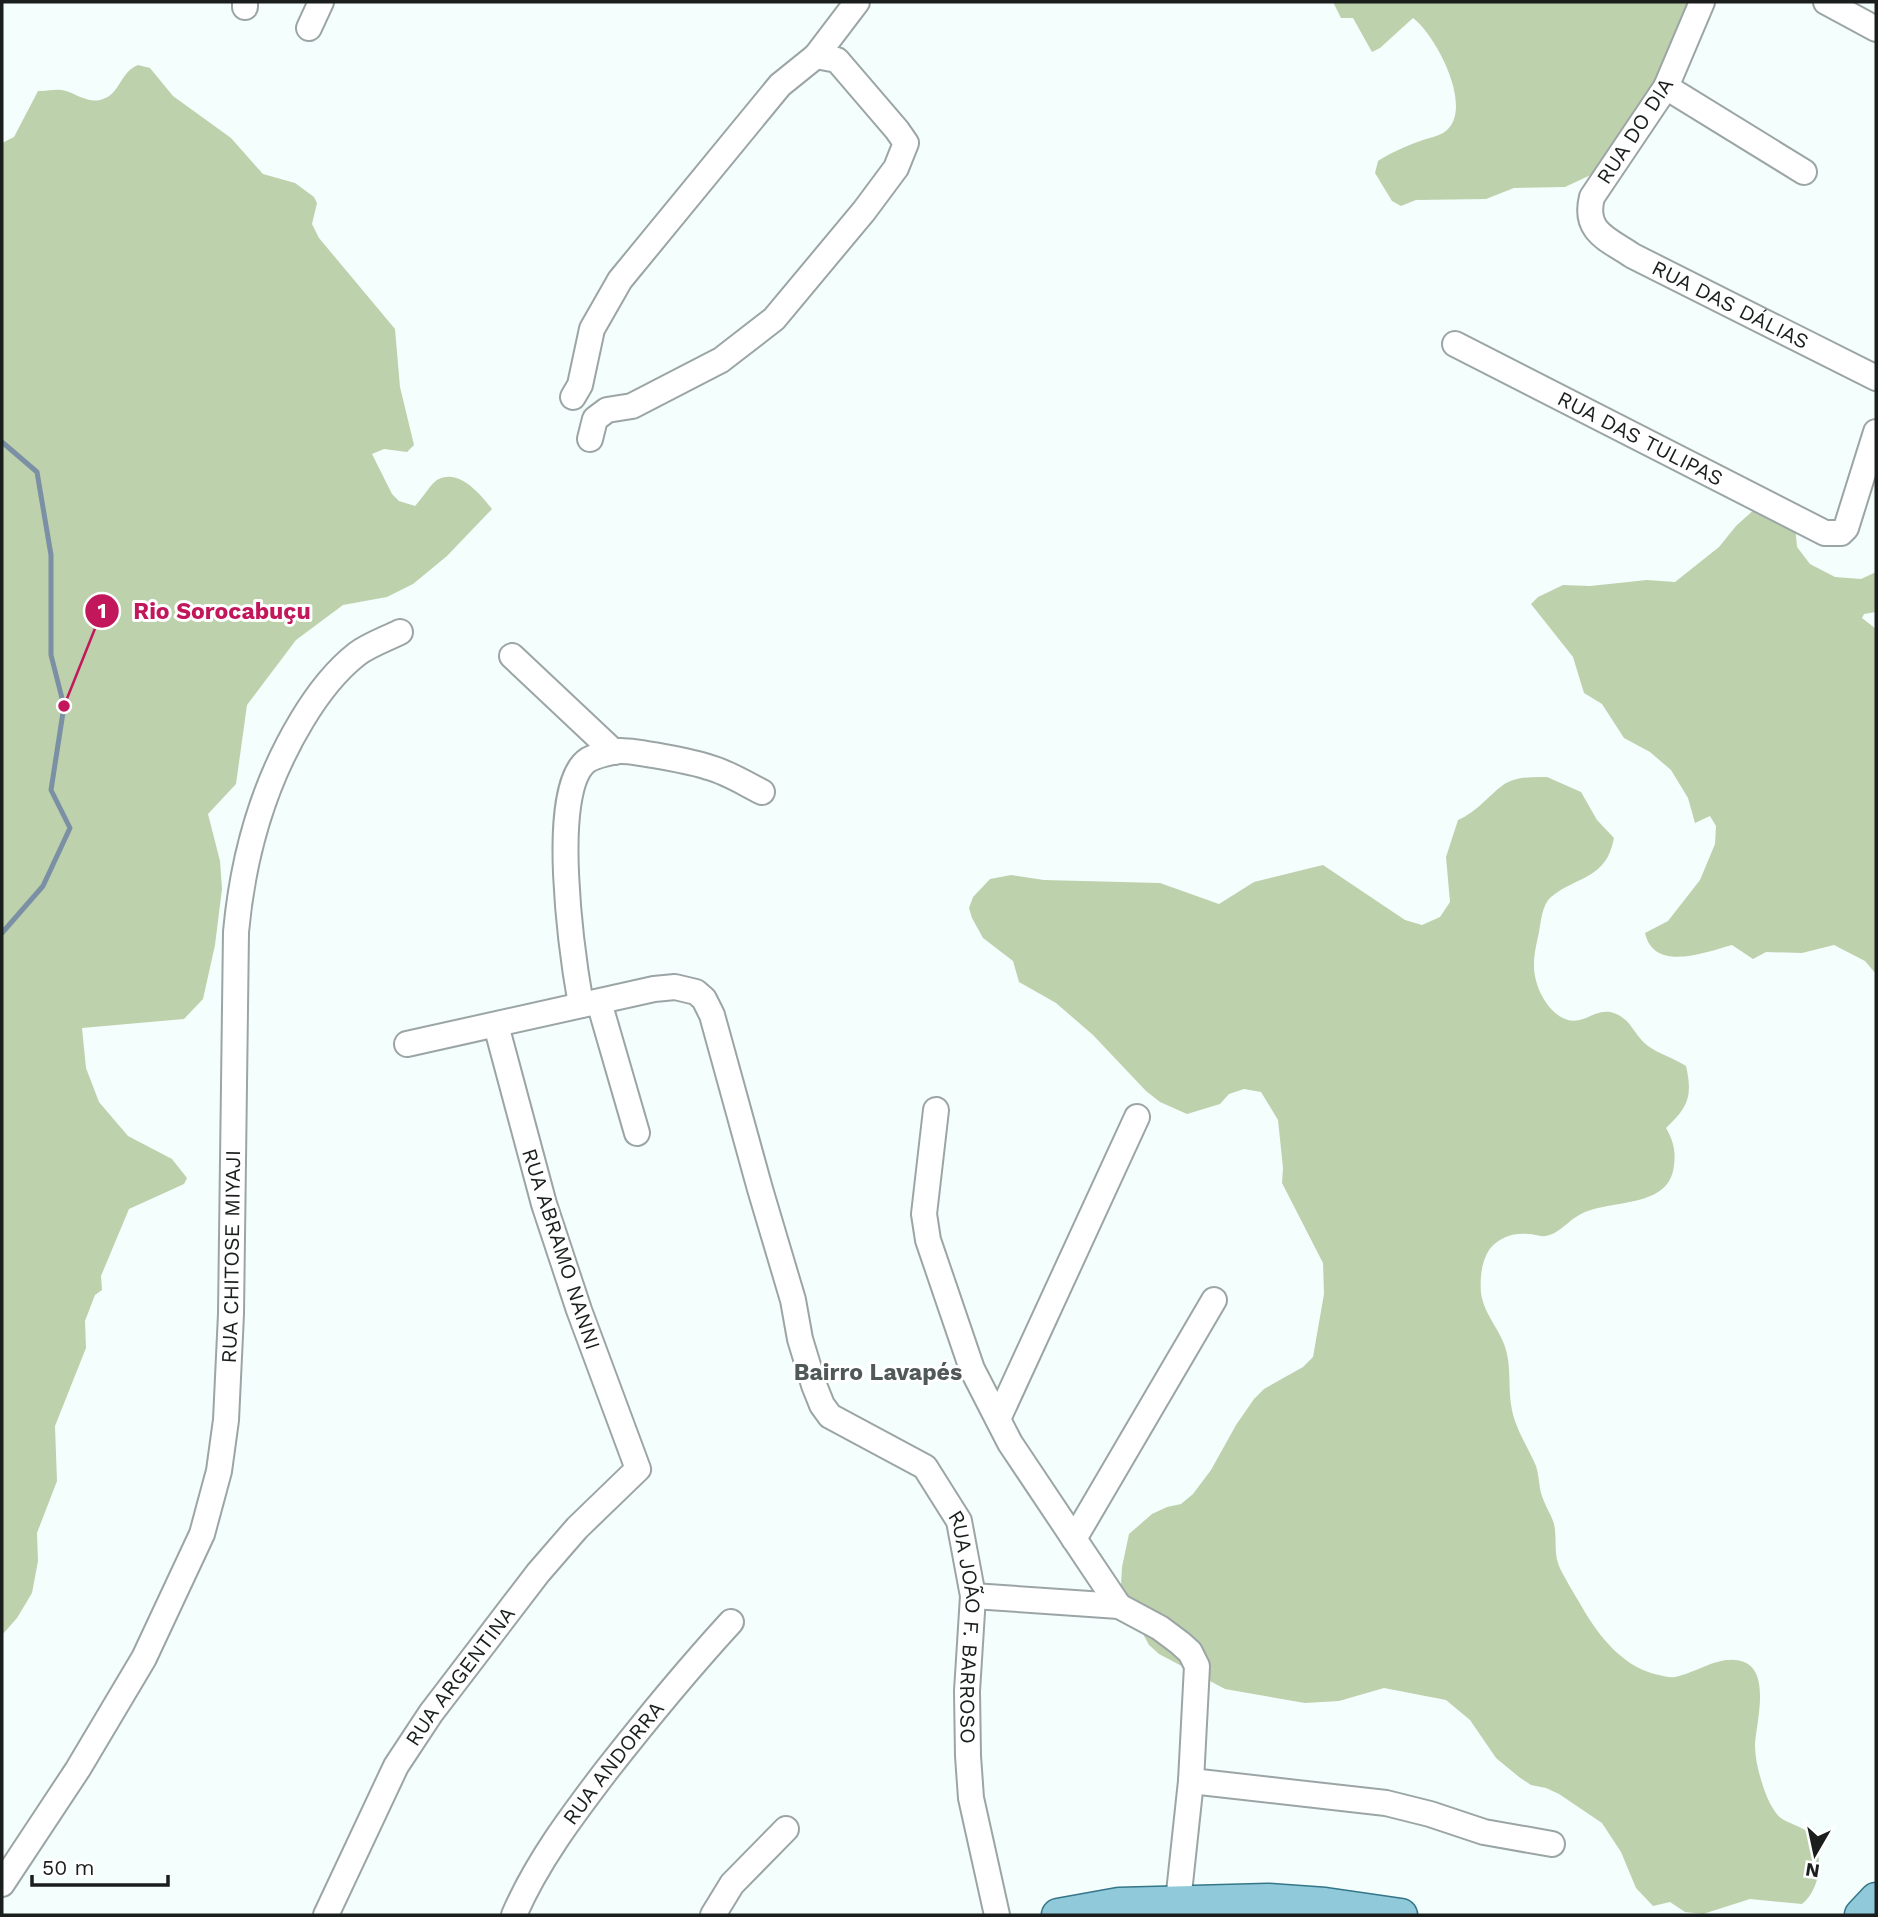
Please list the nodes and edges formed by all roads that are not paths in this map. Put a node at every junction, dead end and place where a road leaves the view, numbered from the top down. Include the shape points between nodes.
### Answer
1 (321, 2) edge
2 (857, 2) edge
3 (1702, 2) edge
4 (1826, 2) edge
5 (309, 28) dead end
6 (1876, 29) edge
7 (816, 56) junction
8 (1666, 87) junction
9 (1804, 172) dead end
10 (1590, 222) joint
11 (1455, 344) dead end
12 (1876, 378) edge
13 (573, 397) dead end
14 (1876, 432) edge
15 (590, 439) dead end
16 (400, 632) dead end
17 (512, 656) dead end
18 (614, 752) junction
19 (762, 792) dead end
20 (590, 1003) junction
21 (496, 1025) junction
22 (407, 1044) dead end
23 (936, 1110) dead end
24 (1137, 1117) dead end
25 (637, 1133) dead end
26 (1214, 1300) dead end
27 (998, 1419) junction
28 (638, 1469) joint
29 (1074, 1539) junction
30 (973, 1596) junction
31 (1119, 1606) junction
32 (731, 1622) dead end
33 (1191, 1781) junction
34 (786, 1829) dead end
35 (1552, 1844) dead end
36 (2, 1884) edge
37 (1876, 1899) edge
38 (1180, 1909) edge
39 (326, 1915) edge
40 (514, 1915) edge
41 (713, 1915) edge
42 (997, 1915) edge
43 (1058, 1915) edge
44 (1401, 1915) edge
45 (1861, 1915) edge

1 - 5 street
2 - 7 street
3 - 8 street, RUA DO DIA
4 - 6 street
7 - 13 street via 780,85 620,280 592,329 580,386
7 - 15 street via 837,60 897,130 906,143 896,168 774,319 721,360 632,406 607,410 595,419
8 - 9 street
8 - 10 street, RUA DO DIA via 1592,197
10 - 12 street, RUA DAS DÁLIAS via 1598,233 1633,256
11 - 14 street, RUA DAS TULIPAS via 1825,533 1841,533 1846,528
16 - 36 street, RUA CHITOSE MIYAJI via 359,653 334,674 313,702 273,774 248,848 236,932 226,1420 219,1471 202,1534 144,1658
17 - 18 street
18 - 19 street via 709,767
18 - 20 street via 588,760 578,771 565,821 573,961
20 - 21 street
20 - 25 street
20 - 30 street, RUA JOÃO F. BARROSO via 674,987 688,988 704,999 726,1059 800,1339 822,1405 830,1416 925,1467 959,1521
21 - 22 street
21 - 28 street, RUA ABRAMO NANNI via 550,1224
23 - 27 street via 924,1214 928,1240 972,1369
24 - 27 street
26 - 29 street
27 - 29 street
28 - 39 street, RUA ARGENTINA via 538,1573 431,1713 396,1766
29 - 31 street
30 - 31 street
30 - 42 street, RUA JOÃO F. BARROSO via 968,1691 971,1798
31 - 33 street via 1160,1628 1190,1652 1197,1666
32 - 40 street, RUA ANDORRA via 662,1700 590,1793 542,1860
33 - 35 street via 1386,1803 1484,1832
33 - 38 street
34 - 41 street via 732,1884
37 - 45 main road
38 - 43 main road via 1119,1903
38 - 44 main road via 1268,1900

